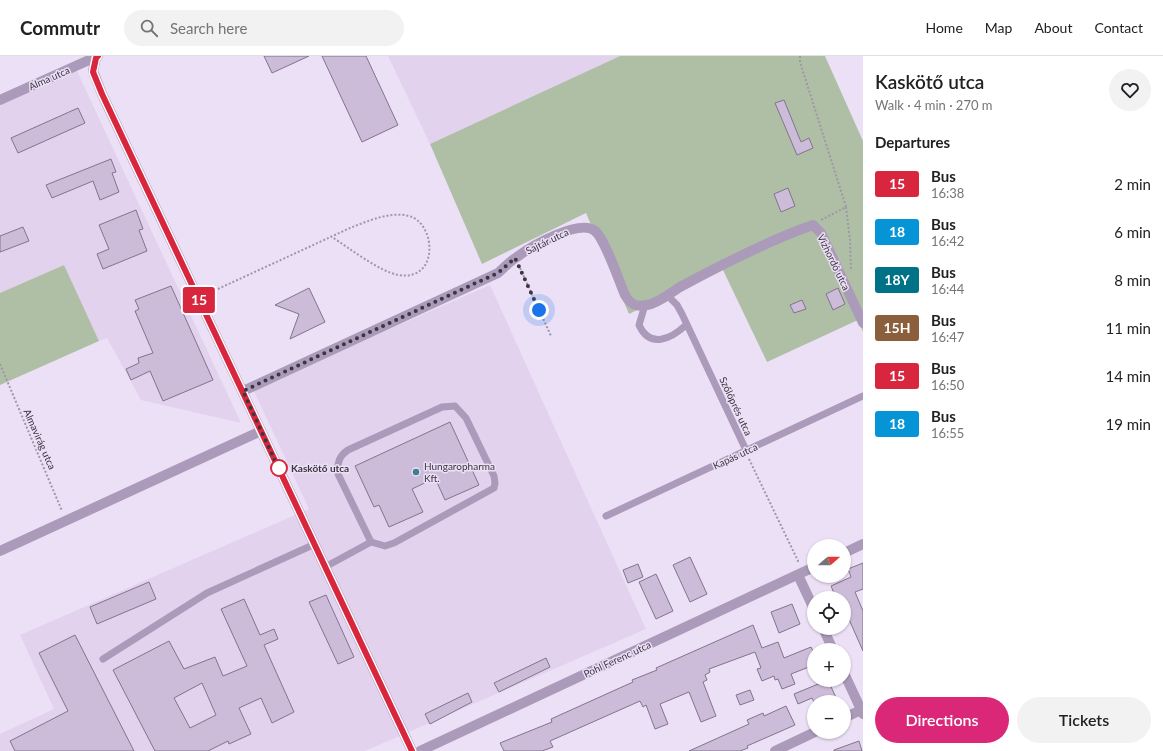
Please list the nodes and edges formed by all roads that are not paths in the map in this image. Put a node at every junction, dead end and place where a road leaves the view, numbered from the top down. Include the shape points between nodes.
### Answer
1 (97, 57) edge
2 (0, 100) edge
3 (667, 295) junction
4 (645, 305) junction
5 (863, 323) edge
6 (686, 325) junction
7 (243, 391) junction
8 (863, 396) edge
9 (261, 431) junction
10 (746, 450) junction
11 (606, 516) dead end
12 (371, 542) junction
13 (314, 544) junction
14 (863, 544) edge
15 (851, 550) edge
16 (0, 551) edge
17 (326, 568) junction
18 (807, 571) edge
19 (801, 574) junction
20 (807, 591) edge
21 (103, 659) dead end
22 (851, 687) edge
23 (862, 711) edge
24 (851, 715) edge
25 (807, 736) edge
26 (412, 751) edge
27 (420, 751) edge
28 (775, 751) edge

1 - 2 street, Alma utca
1 - 7 street via 93,72 102,94
3 - 4 street via 650,305
3 - 5 street, Vízhordó utca via 813,224 821,233
3 - 6 lane, Szőlőprés utca via 677,305
4 - 6 lane via 639,325 642,334 649,339 658,340 669,336 679,332
4 - 7 street, Sajtár utca via 637,306 630,302 595,231 586,226 576,227 537,244 498,273
6 - 10 lane, Szőlőprés utca
7 - 9 street
8 - 10 lane, Kapás utca
9 - 13 street
9 - 16 street
10 - 11 lane, Kapás utca
12 - 12 lane via 385,546 394,543 494,488 496,483 491,470 466,418 455,406 442,407 348,450 341,456 338,461 338,474
12 - 17 lane
13 - 17 street
13 - 21 lane via 207,593
14 - 15 street
17 - 26 street
18 - 19 street, Pohl Ferenc utca
19 - 20 street
19 - 27 street, Pohl Ferenc utca
22 - 23 street
23 - 24 street
25 - 28 street

